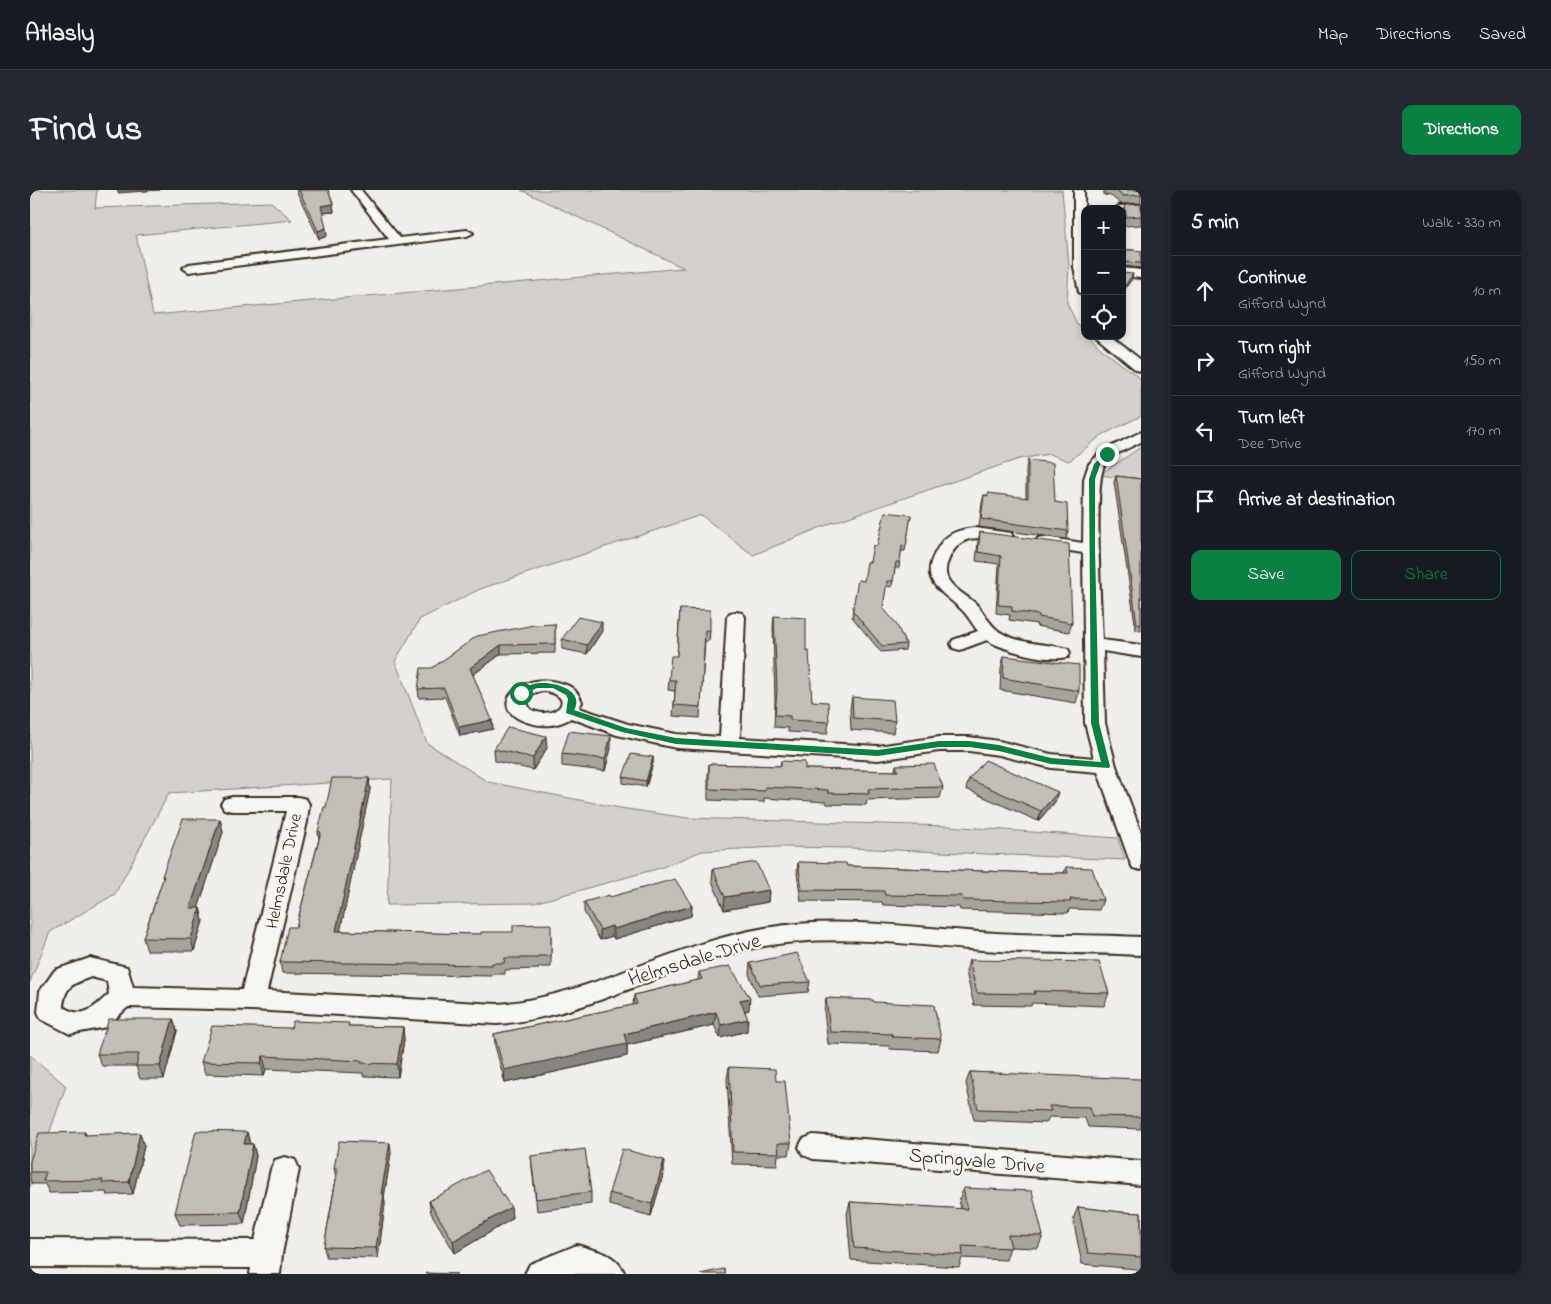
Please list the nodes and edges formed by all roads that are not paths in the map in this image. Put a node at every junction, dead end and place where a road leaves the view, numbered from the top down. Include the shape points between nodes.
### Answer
1 (356, 190) edge
2 (1079, 190) edge
3 (1081, 205) edge
4 (1141, 208) edge
5 (1126, 209) edge
6 (467, 233) dead end
7 (397, 242) junction
8 (189, 268) dead end
9 (1126, 272) edge
10 (1141, 274) edge
11 (1107, 340) edge
12 (1141, 366) edge
13 (1141, 436) edge
14 (1091, 549) junction
15 (736, 617) dead end
16 (989, 633) junction
17 (960, 644) dead end
18 (1093, 644) junction
19 (1141, 651) edge
20 (1061, 653) dead end
21 (569, 711) dead end
22 (730, 744) junction
23 (1106, 766) junction
24 (232, 804) dead end
25 (1135, 834) edge
26 (1141, 862) edge
27 (1141, 946) edge
28 (122, 997) dead end
29 (252, 1000) junction
30 (814, 1146) dead end
31 (285, 1169) dead end
32 (1141, 1173) edge
33 (30, 1253) edge
34 (266, 1264) edge
35 (540, 1274) edge
36 (610, 1274) edge

1 - 7 street
2 - 3 street
4 - 5 street
6 - 7 street
7 - 8 street
9 - 10 street
11 - 12 street
13 - 14 street via 1107,454 1097,464 1092,479
14 - 16 street via 969,533 953,539 943,554 937,573 947,590 968,606
14 - 18 street
15 - 22 street
16 - 17 street
16 - 20 street via 1012,644
18 - 19 street
18 - 23 street via 1095,723
21 - 22 street via 624,730 676,741
22 - 23 street via 878,753 939,744 969,744 1051,761
23 - 25 street
24 - 29 street, Helmsdale Drive via 298,804
25 - 26 street
27 - 29 street, Helmsdale Drive via 1009,943 872,931 815,932 765,936 728,945 532,1010 496,1014
28 - 29 street, Helmsdale Drive
30 - 32 street, Springvale Drive
31 - 34 street
33 - 34 street
35 - 36 street via 577,1259 603,1267

